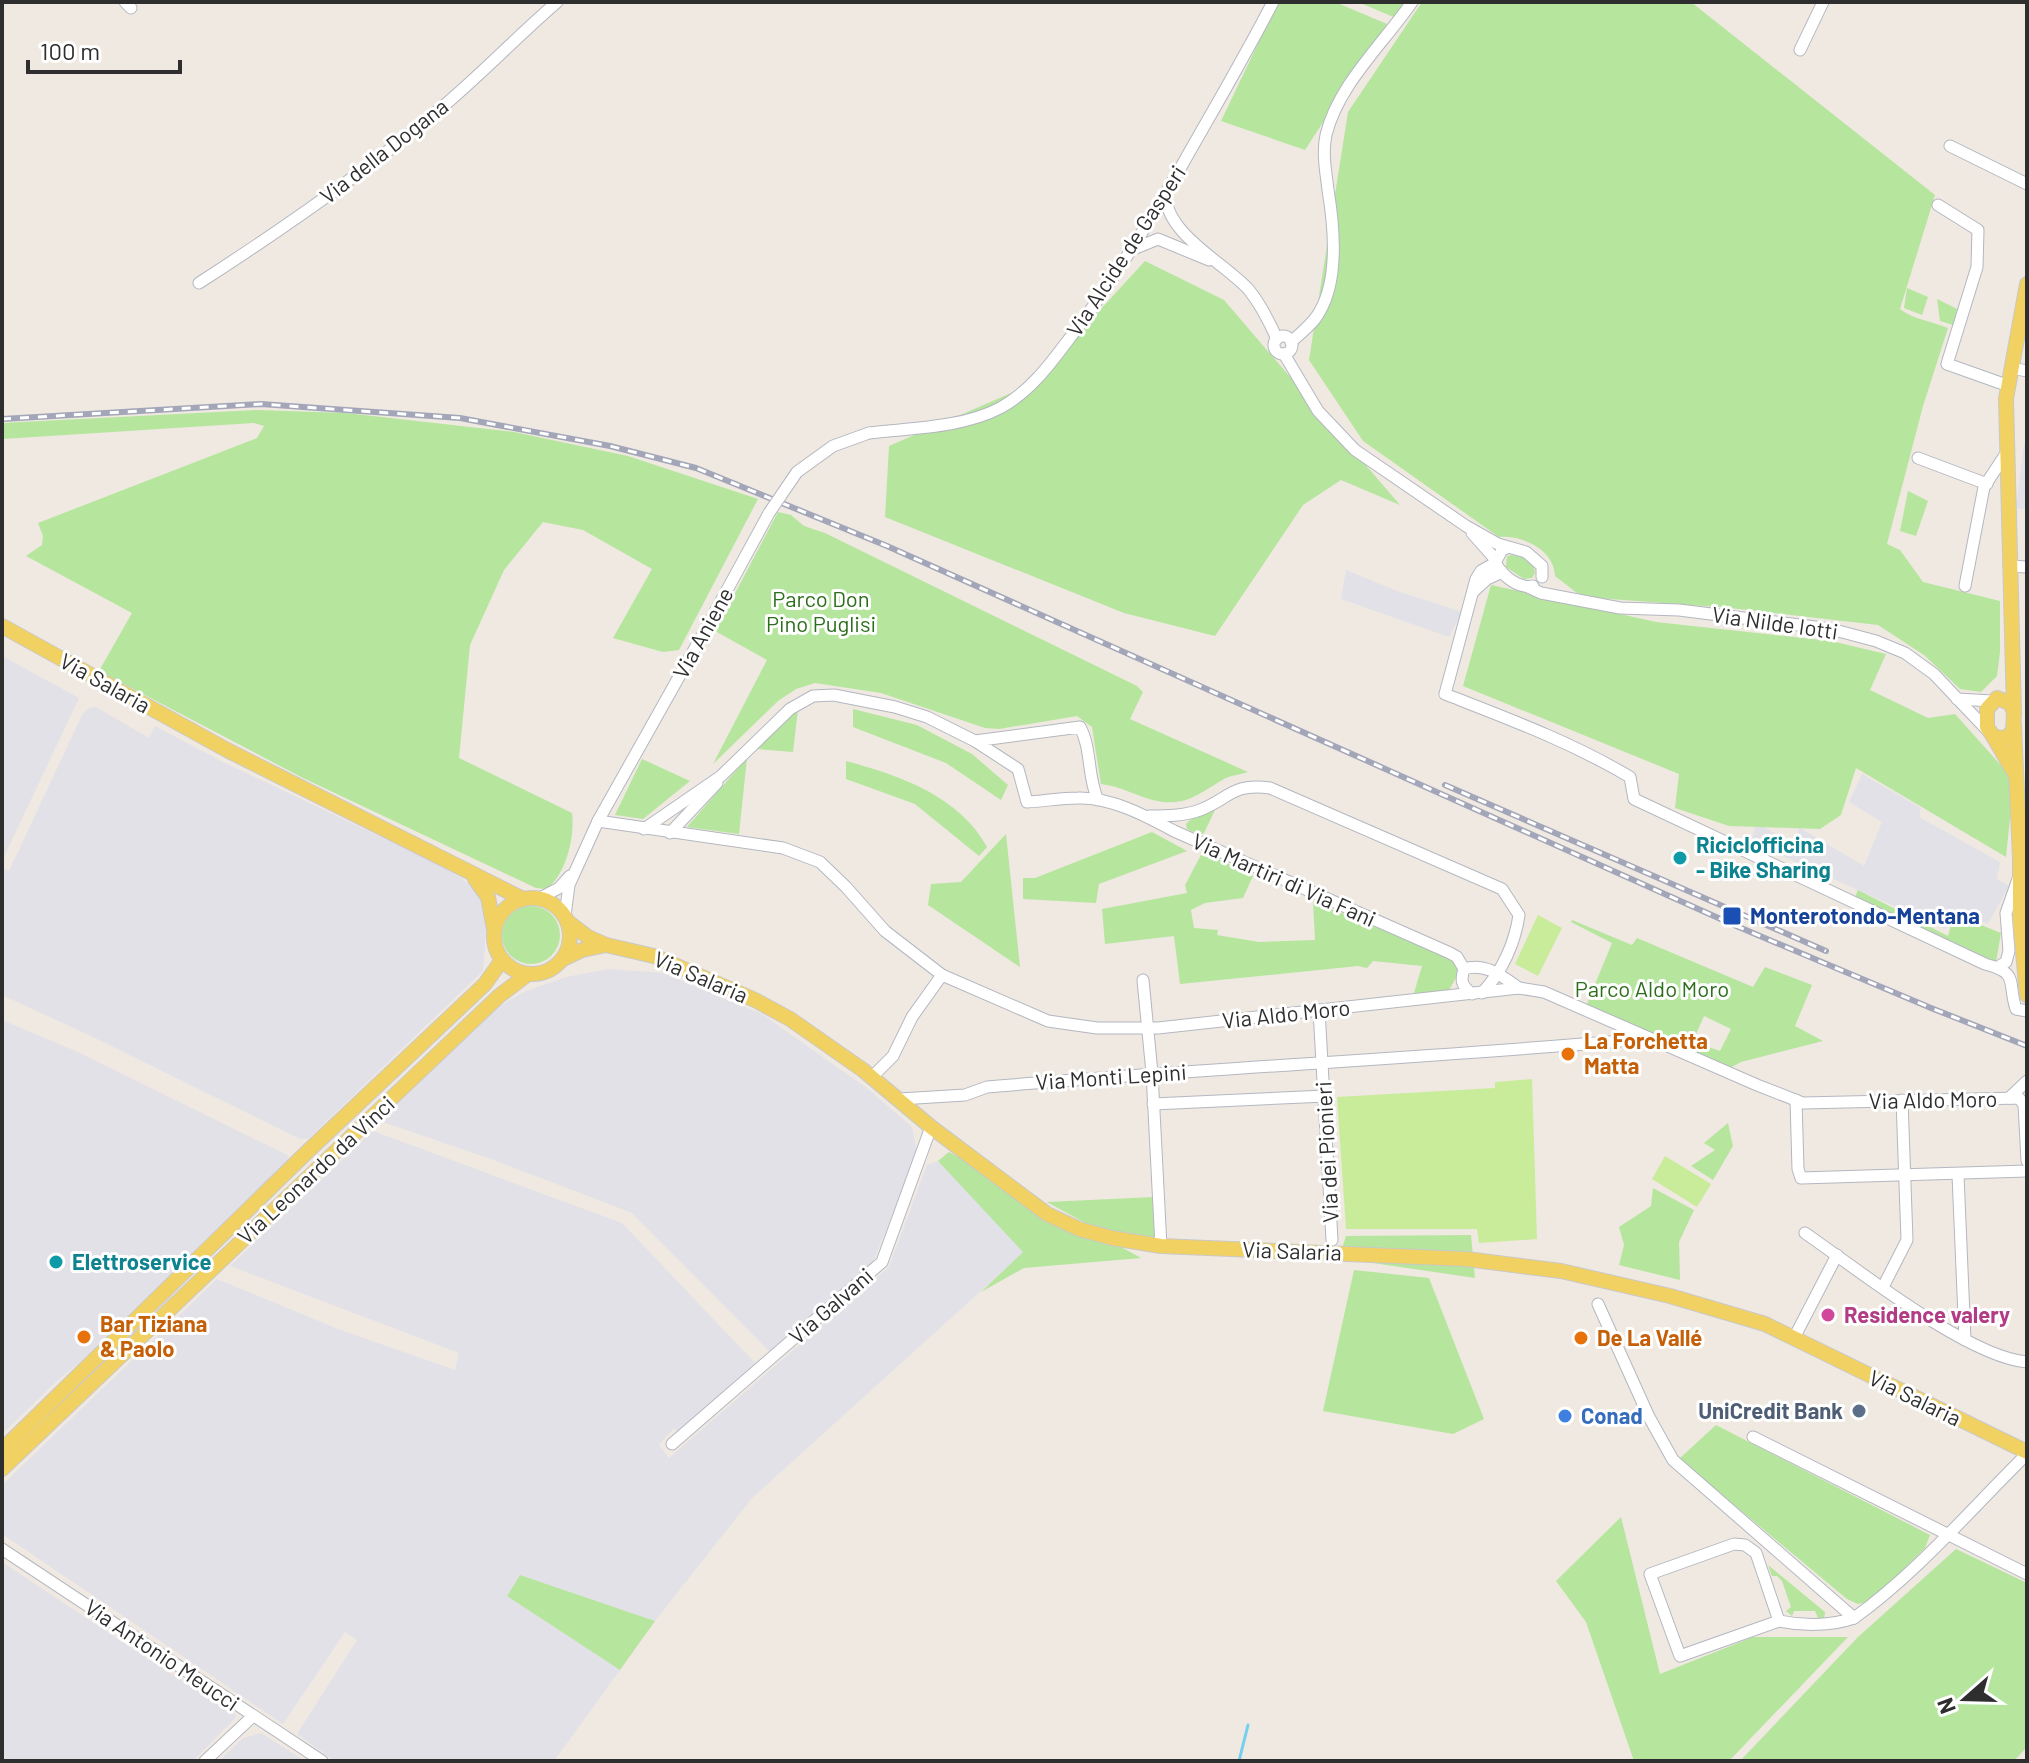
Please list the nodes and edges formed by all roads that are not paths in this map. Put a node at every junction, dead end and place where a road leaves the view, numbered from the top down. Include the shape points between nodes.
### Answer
1 (557, 2) edge
2 (1273, 2) edge
3 (1412, 2) edge
4 (1823, 2) edge
5 (1800, 50) dead end
6 (1950, 146) dead end
7 (2027, 184) edge
8 (1167, 191) junction
9 (1938, 205) dead end
10 (1170, 217) junction
11 (1150, 220) junction
12 (1158, 239) junction
13 (1132, 250) junction
14 (1216, 263) junction
15 (199, 283) dead end
16 (2027, 284) edge
17 (1277, 339) junction
18 (1291, 342) junction
19 (1284, 354) junction
20 (2012, 368) junction
21 (2027, 371) edge
22 (2009, 386) junction
23 (869, 433) joint
24 (2007, 452) junction
25 (1918, 458) dead end
26 (1987, 484) junction
27 (1466, 526) junction
28 (1507, 548) junction
29 (1498, 565) junction
30 (2009, 566) junction
31 (2027, 567) edge
32 (1542, 577) junction
33 (1965, 586) dead end
34 (1528, 587) junction
35 (1574, 598) junction
36 (2, 626) edge
37 (2013, 650) junction
38 (1956, 698) junction
39 (1994, 700) junction
40 (2014, 718) junction
41 (1994, 736) junction
42 (975, 741) junction
43 (2021, 747) edge
44 (721, 776) junction
45 (2017, 778) junction
46 (1098, 800) junction
47 (1147, 816) junction
48 (598, 821) junction
49 (644, 829) junction
50 (670, 833) junction
51 (575, 869) junction
52 (465, 870) junction
53 (2020, 877) junction
54 (540, 898) junction
55 (523, 899) junction
56 (2027, 905) edge
57 (566, 919) junction
58 (494, 929) junction
59 (606, 945) junction
60 (563, 959) junction
61 (502, 960) junction
62 (1998, 967) junction
63 (1498, 973) junction
64 (528, 974) junction
65 (1462, 974) junction
66 (942, 975) junction
67 (1143, 980) dead end
68 (1519, 988) junction
69 (1477, 993) junction
70 (2027, 995) edge
71 (1445, 997) junction
72 (1319, 1010) junction
73 (2027, 1011) edge
74 (1147, 1028) junction
75 (1645, 1036) junction
76 (1323, 1064) junction
77 (1152, 1073) junction
78 (872, 1077) junction
79 (2024, 1084) edge
80 (1325, 1096) junction
81 (2009, 1098) junction
82 (900, 1099) junction
83 (1796, 1100) junction
84 (1902, 1100) junction
85 (1153, 1104) junction
86 (931, 1127) junction
87 (2027, 1161) edge
88 (2027, 1171) edge
89 (1958, 1175) junction
90 (1905, 1176) junction
91 (1805, 1233) dead end
92 (1332, 1240) dead end
93 (1161, 1246) junction
94 (1837, 1255) junction
95 (1883, 1287) junction
96 (1598, 1304) dead end
97 (1794, 1338) junction
98 (1965, 1340) junction
99 (2027, 1362) edge
100 (1753, 1437) dead end
101 (672, 1444) dead end
102 (2, 1450) edge
103 (2027, 1453) edge
104 (2, 1469) edge
105 (1948, 1533) junction
106 (2, 1549) edge
107 (2027, 1574) edge
108 (1854, 1618) junction
109 (1779, 1621) junction
110 (253, 1716) junction
111 (205, 1761) edge
112 (322, 1761) edge

1 - 15 street, Via della Dogana via 403,139
2 - 8 street, Via Alcide de Gasperi
3 - 18 street via 1361,69 1328,130 1324,154 1332,231 1330,283 1318,315
4 - 5 street
6 - 7 street
8 - 10 street
8 - 11 street, Via Alcide de Gasperi
9 - 22 street via 1978,230 1977,267 1947,364
10 - 11 street
10 - 14 street
11 - 12 street
11 - 13 street, Via Alcide de Gasperi
12 - 13 street
12 - 14 street
13 - 23 street, Via Alcide de Gasperi via 1048,367 1011,401 974,417
14 - 17 street via 1252,294
16 - 20 main road
17 - 18 street
17 - 19 street via 1275,348
18 - 19 street
19 - 27 street, Via Nilde Iotti via 1311,402 1345,441
20 - 21 street
20 - 22 main road
22 - 24 main road
23 - 48 street, Via Aniene, bridge via 833,446 797,472 769,513
24 - 26 street
24 - 30 main road
25 - 26 street
26 - 33 street
27 - 28 street, Via Nilde Iotti
27 - 29 street, Via Nilde Iotti
28 - 29 street via 1497,555
28 - 32 street, Via Nilde Iotti via 1535,558
29 - 34 street
29 - 62 street via 1474,591 1445,694 1594,756 1630,777 1634,799
30 - 31 street
30 - 37 main road
32 - 34 street
32 - 35 street, Via Nilde Iotti
34 - 35 street, Via Nilde Iotti
35 - 38 street, Via Nilde Iotti via 1620,608 1831,629 1905,653
36 - 52 main road, Via Salaria via 227,750
37 - 39 main road via 2007,678
37 - 40 main road
38 - 39 street
38 - 41 street, Via Nilde Iotti
39 - 40 main road via 2010,703
39 - 41 main road via 1986,714
40 - 41 main road via 2011,736
40 - 43 main road
41 - 43 street
41 - 45 main road
42 - 44 street, Via Martiri di Via Fani via 895,707 813,696 790,709
42 - 46 street, Via Martiri di Via Fani via 1018,769 1027,802
42 - 46 street via 1080,727
43 - 45 main road
44 - 49 street
44 - 50 street
45 - 53 main road
46 - 47 street, Via Martiri di Via Fani
47 - 63 street via 1200,809 1237,788 1270,788 1502,889 1519,915 1516,937
47 - 65 street, Via Martiri di Via Fani via 1450,953 1457,957
48 - 49 street, Via Aldo Moro
48 - 51 street, Via Aniene
49 - 50 street, Via Aldo Moro
50 - 66 street, Via Aldo Moro via 783,848 820,862 885,931
51 - 54 street, Via Aniene via 559,888
51 - 57 street, Via Aniene
52 - 55 main road, Via Salaria
52 - 58 main road, Via Salaria via 488,897
53 - 56 street
53 - 62 street via 2006,913 2009,951
53 - 70 main road
54 - 55 main road, Via Salaria
54 - 57 main road, Via Salaria
55 - 58 main road via 504,910
57 - 59 main road, Via Salaria
57 - 60 main road via 570,934
58 - 61 main road, Via Salaria
59 - 60 main road, Via Salaria
59 - 78 main road, Via Salaria via 654,956 755,1000 822,1039
60 - 64 main road, Via Salaria via 553,968
61 - 64 main road
61 - 102 main road, Via Leonardo da Vinci via 485,984
62 - 73 street via 2013,981 2014,1005
63 - 65 street via 1476,965
63 - 68 street
63 - 69 street
64 - 104 main road, Via Leonardo da Vinci
65 - 69 street via 1463,987
65 - 71 street
66 - 74 street, Via Aldo Moro via 1048,1021
66 - 78 street via 893,1056
67 - 74 street
68 - 69 street, Via Aldo Moro
68 - 75 street, Via Aldo Moro via 1544,992
69 - 71 street, Via Aldo Moro
71 - 72 street, Via Aldo Moro
72 - 74 street, Via Aldo Moro
72 - 76 street
74 - 77 street
75 - 76 street, Via Monti Lepini
75 - 83 street, Via Aldo Moro
76 - 77 street, Via Monti Lepini
76 - 80 street, Via dei Pionieri
77 - 82 street, Via Monti Lepini
77 - 85 street
78 - 82 main road, Via Salaria
79 - 81 street
80 - 85 street
80 - 92 street, Via dei Pionieri
81 - 84 street, Via Aldo Moro
81 - 87 street via 2019,1098 2024,1105
82 - 86 main road, Via Salaria
83 - 84 street, Via Aldo Moro
83 - 90 street via 1801,1178
84 - 90 street
85 - 93 street
86 - 93 main road, Via Salaria via 1047,1214 1090,1232
86 - 101 street, Via Galvani via 882,1262
88 - 89 street
89 - 90 street
89 - 98 street
90 - 95 street via 1907,1240
91 - 94 street
93 - 97 main road, Via Salaria via 1466,1259 1561,1271 1740,1315
94 - 95 street
94 - 97 street
95 - 98 street
96 - 108 street via 1673,1460
97 - 103 main road, Via Salaria
98 - 99 street
100 - 105 street
103 - 105 street
105 - 107 street
105 - 108 street
106 - 110 street, Via Antonio Meucci
108 - 109 street via 1839,1623
109 - 109 street via 1756,1553 1745,1545 1734,1544 1650,1574 1680,1656
110 - 111 street
110 - 112 street, Via Antonio Meucci

